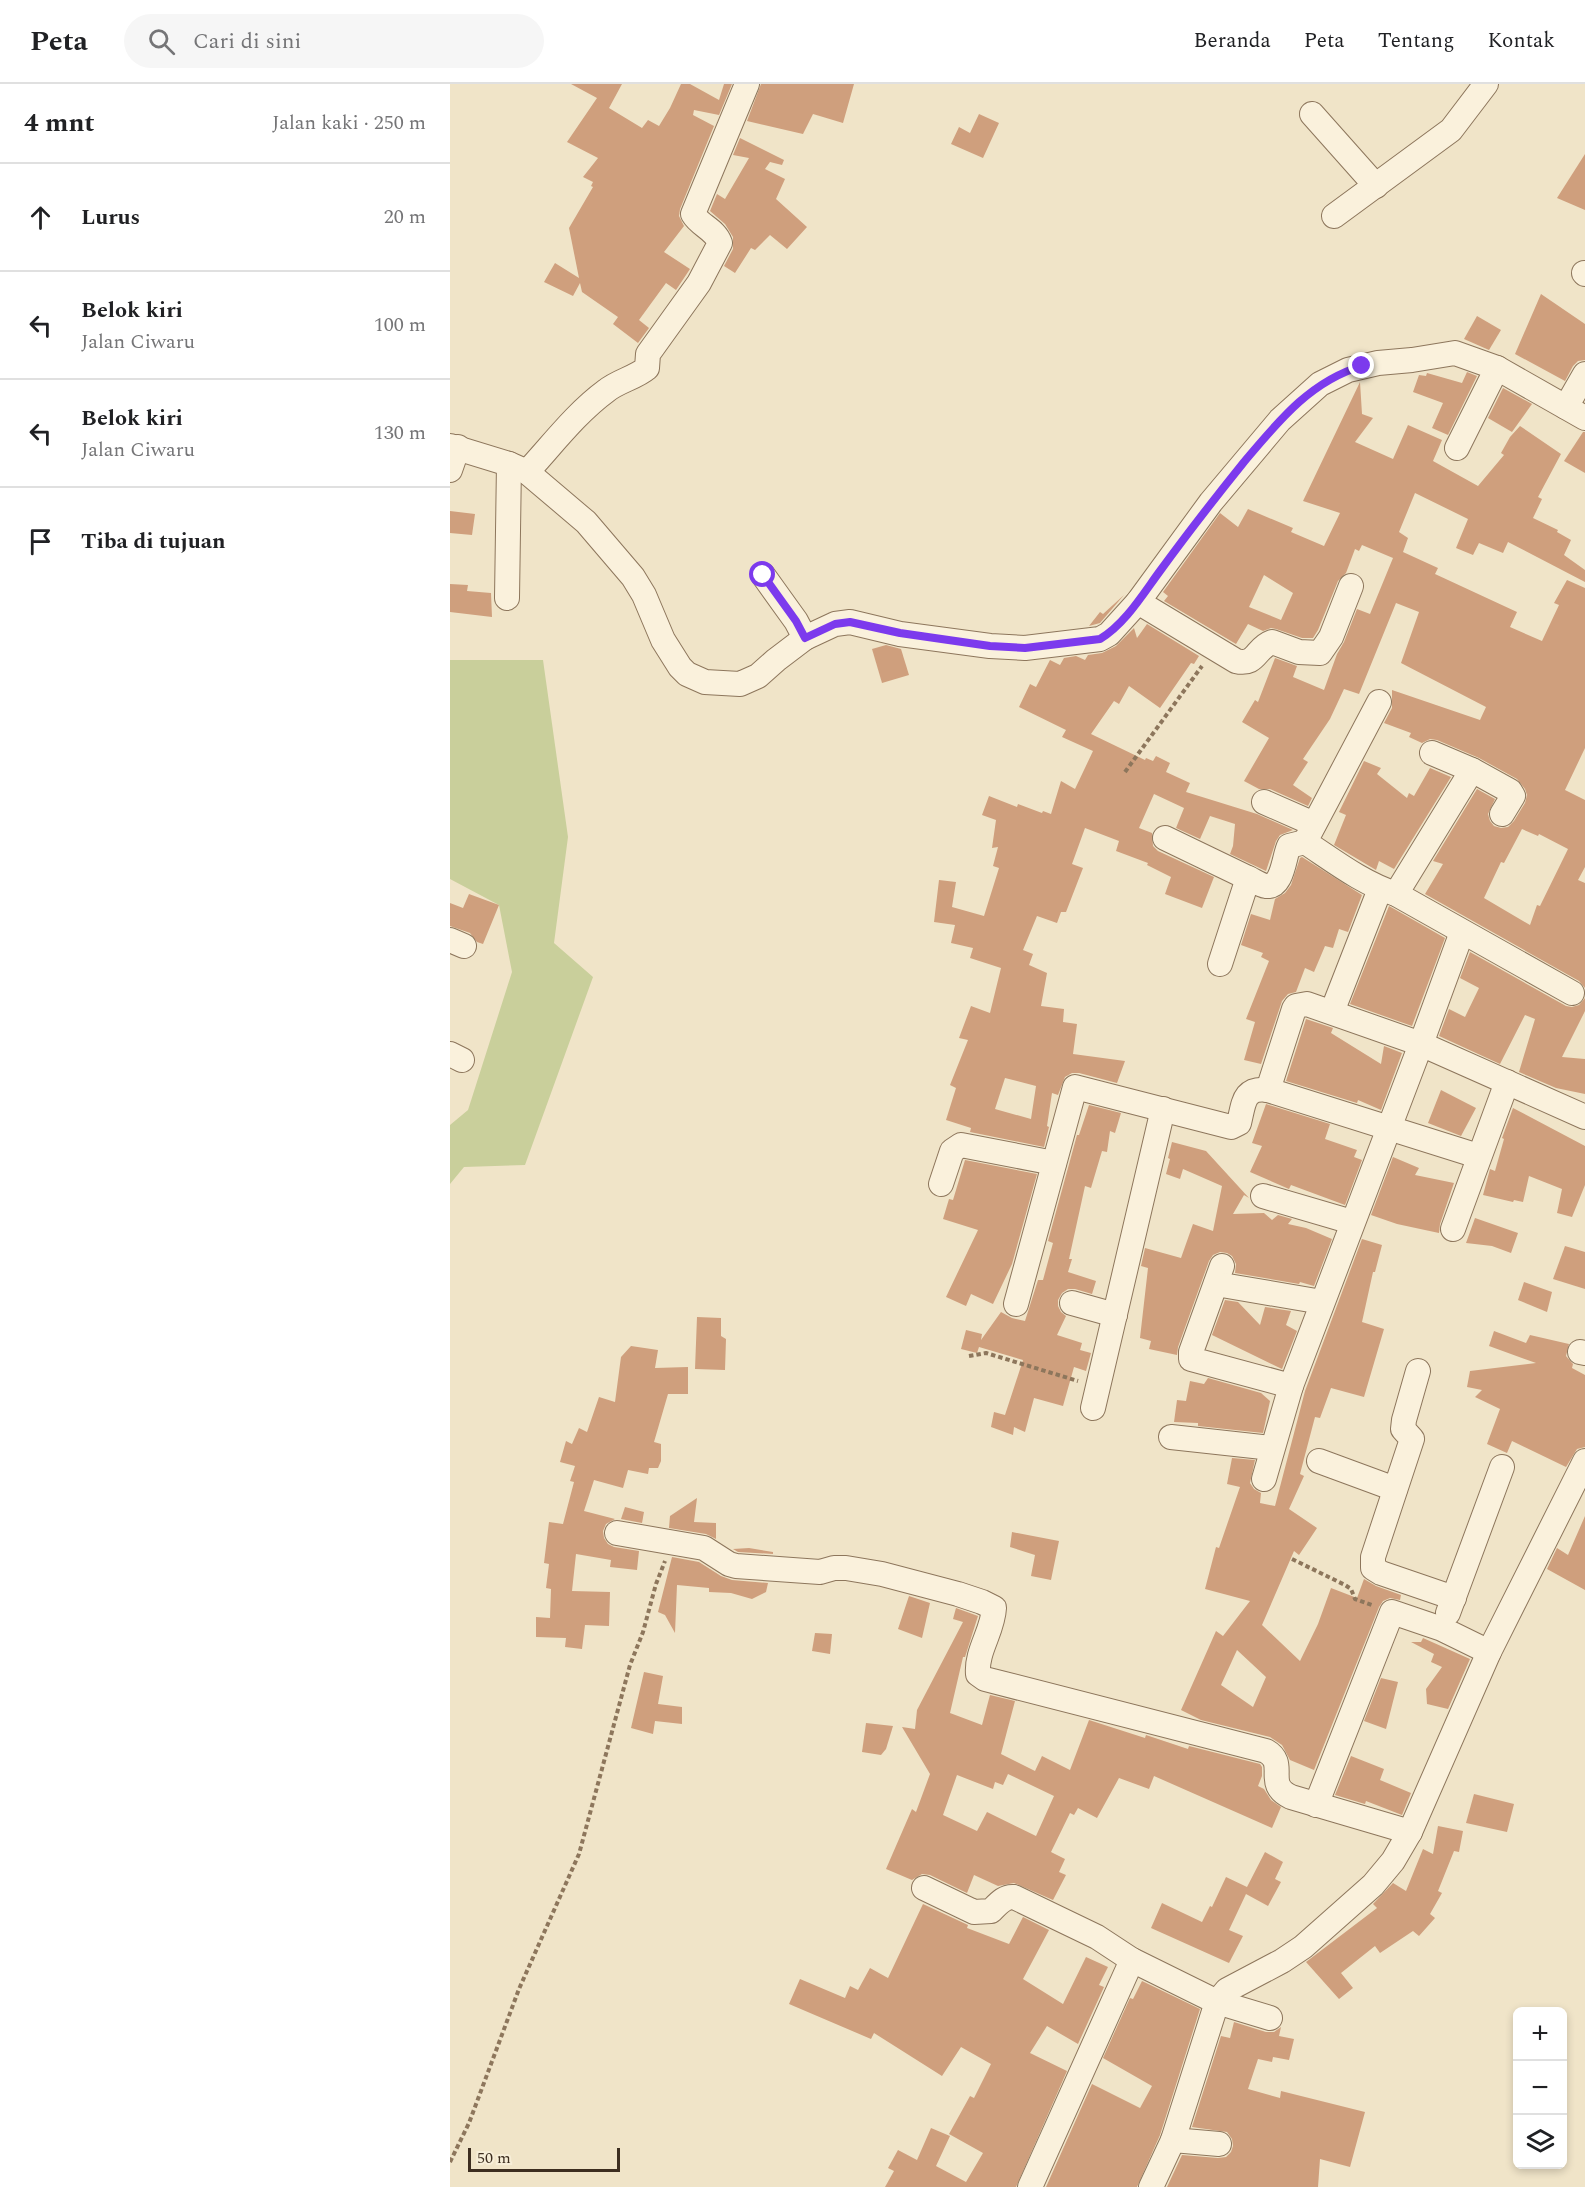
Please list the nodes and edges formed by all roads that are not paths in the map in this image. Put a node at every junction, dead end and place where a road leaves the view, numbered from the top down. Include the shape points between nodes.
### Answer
1 (747, 84) edge
2 (1486, 84) edge
3 (1312, 114) dead end
4 (1376, 186) junction
5 (1334, 216) dead end
6 (1497, 368) junction
7 (1585, 374) edge
8 (1576, 412) edge
9 (454, 447) edge
10 (1456, 448) dead end
11 (518, 468) junction
12 (450, 470) edge
13 (763, 575) dead end
14 (1351, 586) dead end
15 (507, 598) dead end
16 (1138, 602) junction
17 (805, 638) junction
18 (1379, 702) dead end
19 (1432, 753) dead end
20 (1472, 771) junction
21 (1264, 802) dead end
22 (1503, 814) dead end
23 (1310, 833) junction
24 (1165, 838) dead end
25 (1248, 878) junction
26 (1388, 892) junction
27 (1462, 932) junction
28 (1220, 964) dead end
29 (1572, 993) dead end
30 (1332, 1012) junction
31 (1421, 1044) junction
32 (1507, 1082) junction
33 (1268, 1090) junction
34 (1164, 1110) junction
35 (1585, 1117) edge
36 (1390, 1127) junction
37 (1478, 1156) junction
38 (1054, 1163) junction
39 (941, 1184) dead end
40 (1263, 1196) dead end
41 (1352, 1222) junction
42 (1453, 1229) dead end
43 (1322, 1302) junction
44 (1072, 1303) dead end
45 (1016, 1304) dead end
46 (1115, 1315) junction
47 (1418, 1371) dead end
48 (1291, 1386) junction
49 (1096, 1398) road end
50 (1171, 1437) dead end
51 (1272, 1448) junction
52 (1319, 1461) dead end
53 (1585, 1461) edge
54 (1502, 1467) dead end
55 (1264, 1479) dead end
56 (1395, 1489) junction
57 (617, 1533) dead end
58 (1454, 1598) junction
59 (1442, 1629) junction
60 (1489, 1652) junction
61 (1316, 1805) junction
62 (1410, 1832) junction
63 (924, 1888) dead end
64 (1132, 1960) junction
65 (1217, 2002) junction
66 (1270, 2018) dead end
67 (1173, 2140) junction
68 (1219, 2144) dead end
69 (1030, 2187) edge
70 (1151, 2187) edge

1 - 11 street via 693,214 713,230 720,243 699,283 648,354 647,368 604,392
2 - 4 street via 1451,130
3 - 4 street
4 - 5 street
6 - 8 street
6 - 10 street
6 - 16 street via 1455,353 1362,366 1320,384 1280,420 1211,502
7 - 8 street
9 - 11 street
9 - 12 street
11 - 15 street
11 - 17 street via 586,522 633,577 673,657 687,675 705,682 740,684 758,676
13 - 17 street
14 - 16 street via 1320,654 1299,652 1272,642 1244,663
16 - 17 street via 1100,639 1054,646 990,646 850,622 835,624
18 - 23 street
19 - 20 street
20 - 22 street via 1510,790 1513,796
20 - 26 street
21 - 23 street
23 - 25 street via 1289,846 1273,885
23 - 26 street via 1354,875
24 - 25 street
25 - 28 street
26 - 27 street
26 - 30 street
27 - 29 street
27 - 31 street
30 - 31 street
30 - 33 street via 1307,1004 1296,1006
31 - 32 street
31 - 36 street
32 - 35 street
32 - 37 street
33 - 34 street via 1258,1089 1248,1095 1239,1123 1231,1127
33 - 36 street
34 - 38 street via 1077,1078
34 - 46 street
36 - 37 street
36 - 41 street
37 - 42 street
38 - 39 street via 961,1145 952,1150
38 - 45 street
40 - 41 street
41 - 43 street
43 - 48 street
43 - 48 street via 1219,1275 1191,1359
44 - 46 street
46 - 49 street
47 - 56 street via 1403,1429 1412,1439
48 - 51 street
50 - 51 street
51 - 55 street
52 - 56 street
53 - 60 street
54 - 58 street
56 - 58 street via 1373,1568
57 - 61 street via 704,1548 736,1566 820,1572 834,1568 862,1570 982,1602 994,1608 977,1663 978,1674 985,1679 1266,1751 1276,1760 1277,1788
58 - 59 street
59 - 60 street
59 - 61 street via 1392,1612
60 - 62 street
61 - 62 street
62 - 65 street via 1373,1885 1304,1947 1227,1990
63 - 64 street via 974,1912 991,1911 1002,1900 1014,1897 1097,1937
64 - 65 street
64 - 69 street
65 - 66 street
65 - 67 street
67 - 68 street
67 - 70 street

